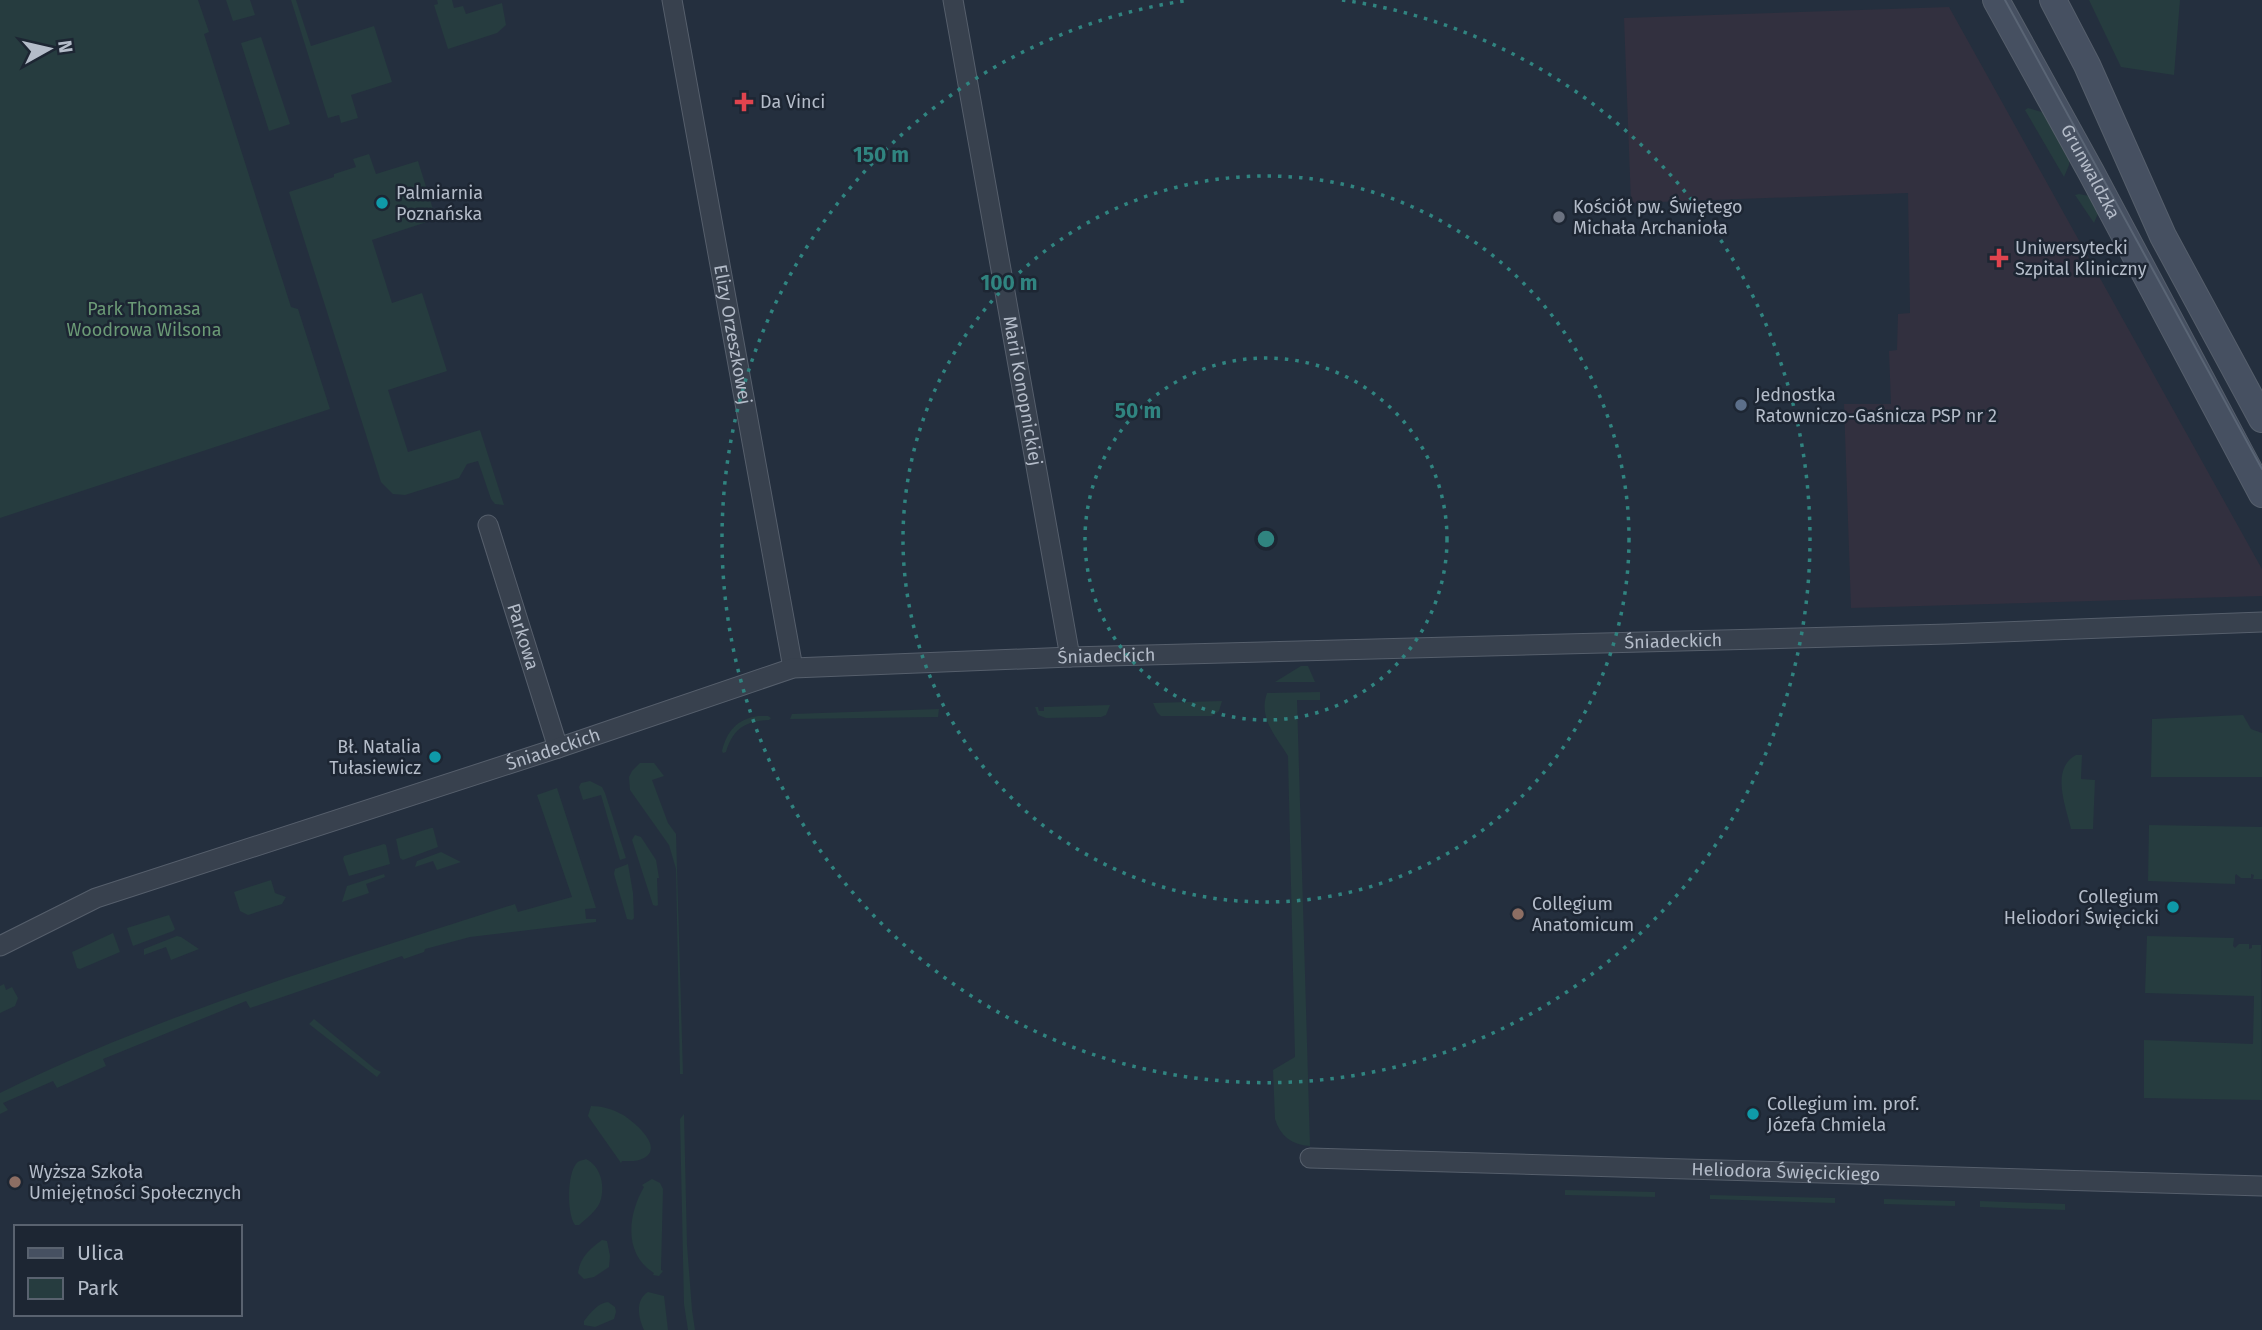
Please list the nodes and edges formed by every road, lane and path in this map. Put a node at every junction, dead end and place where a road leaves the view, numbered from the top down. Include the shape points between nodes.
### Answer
1 (672, 0) edge
2 (953, 0) edge
3 (1996, 0) edge
4 (2053, 0) edge
5 (2262, 419) edge
6 (2262, 494) edge
7 (488, 525) dead end
8 (2262, 622) edge
9 (1070, 657) junction
10 (793, 668) junction
11 (558, 748) junction
12 (0, 946) edge
13 (1310, 1158) dead end
14 (2262, 1186) edge

1 - 10 street, Elizy Orzeszkowej
2 - 9 street, Marii Konopnickiej
3 - 6 street, Grunwaldzka
4 - 5 street via 2163,236
7 - 11 street, Parkowa
8 - 9 street, Śniadeckich
9 - 10 street, Śniadeckich
10 - 11 street, Śniadeckich
11 - 12 street, Śniadeckich via 96,898
13 - 14 street, Heliodora Święcickiego

